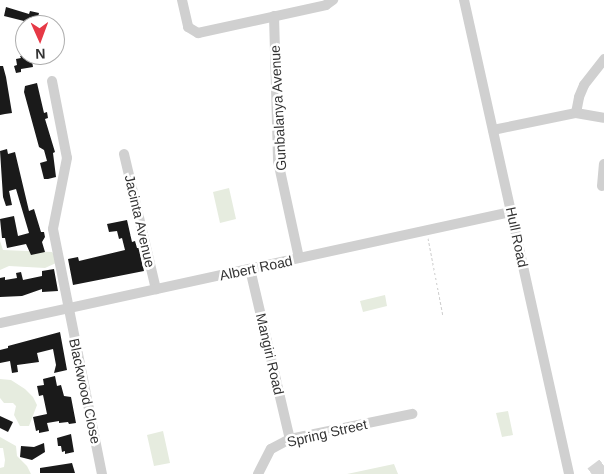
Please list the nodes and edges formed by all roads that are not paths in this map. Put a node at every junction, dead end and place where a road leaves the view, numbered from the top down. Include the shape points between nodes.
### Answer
1 (182, 0) edge
2 (333, 0) edge
3 (464, 0) edge
4 (274, 16) junction
5 (604, 59) edge
6 (52, 81) dead end
7 (576, 113) junction
8 (604, 118) edge
9 (493, 130) junction
10 (124, 154) dead end
11 (604, 164) edge
12 (602, 186) dead end
13 (511, 212) junction
14 (299, 258) junction
15 (250, 269) junction
16 (156, 289) junction
17 (68, 308) junction
18 (0, 323) edge
19 (412, 414) dead end
20 (290, 439) junction
21 (102, 474) edge
22 (258, 474) edge
23 (569, 474) edge

1 - 4 street via 188,27 198,33
2 - 4 street via 326,5
3 - 9 street, Hull Road
4 - 14 street, Gunbalanya Avenue via 278,161
5 - 7 street via 584,85
6 - 17 street, Blackwood Close via 66,158 53,229
7 - 8 street
7 - 9 street
9 - 13 street, Hull Road
10 - 16 street, Jacinta Avenue
11 - 12 street
13 - 14 street, Albert Road
13 - 23 street, Hull Road
14 - 15 street, Albert Road
15 - 16 street, Albert Road
15 - 20 street, Mangiri Road
16 - 17 street, Albert Road
17 - 18 street, Albert Road
17 - 21 street, Blackwood Close
19 - 20 street, Spring Street
20 - 22 street, Spring Street via 271,449

